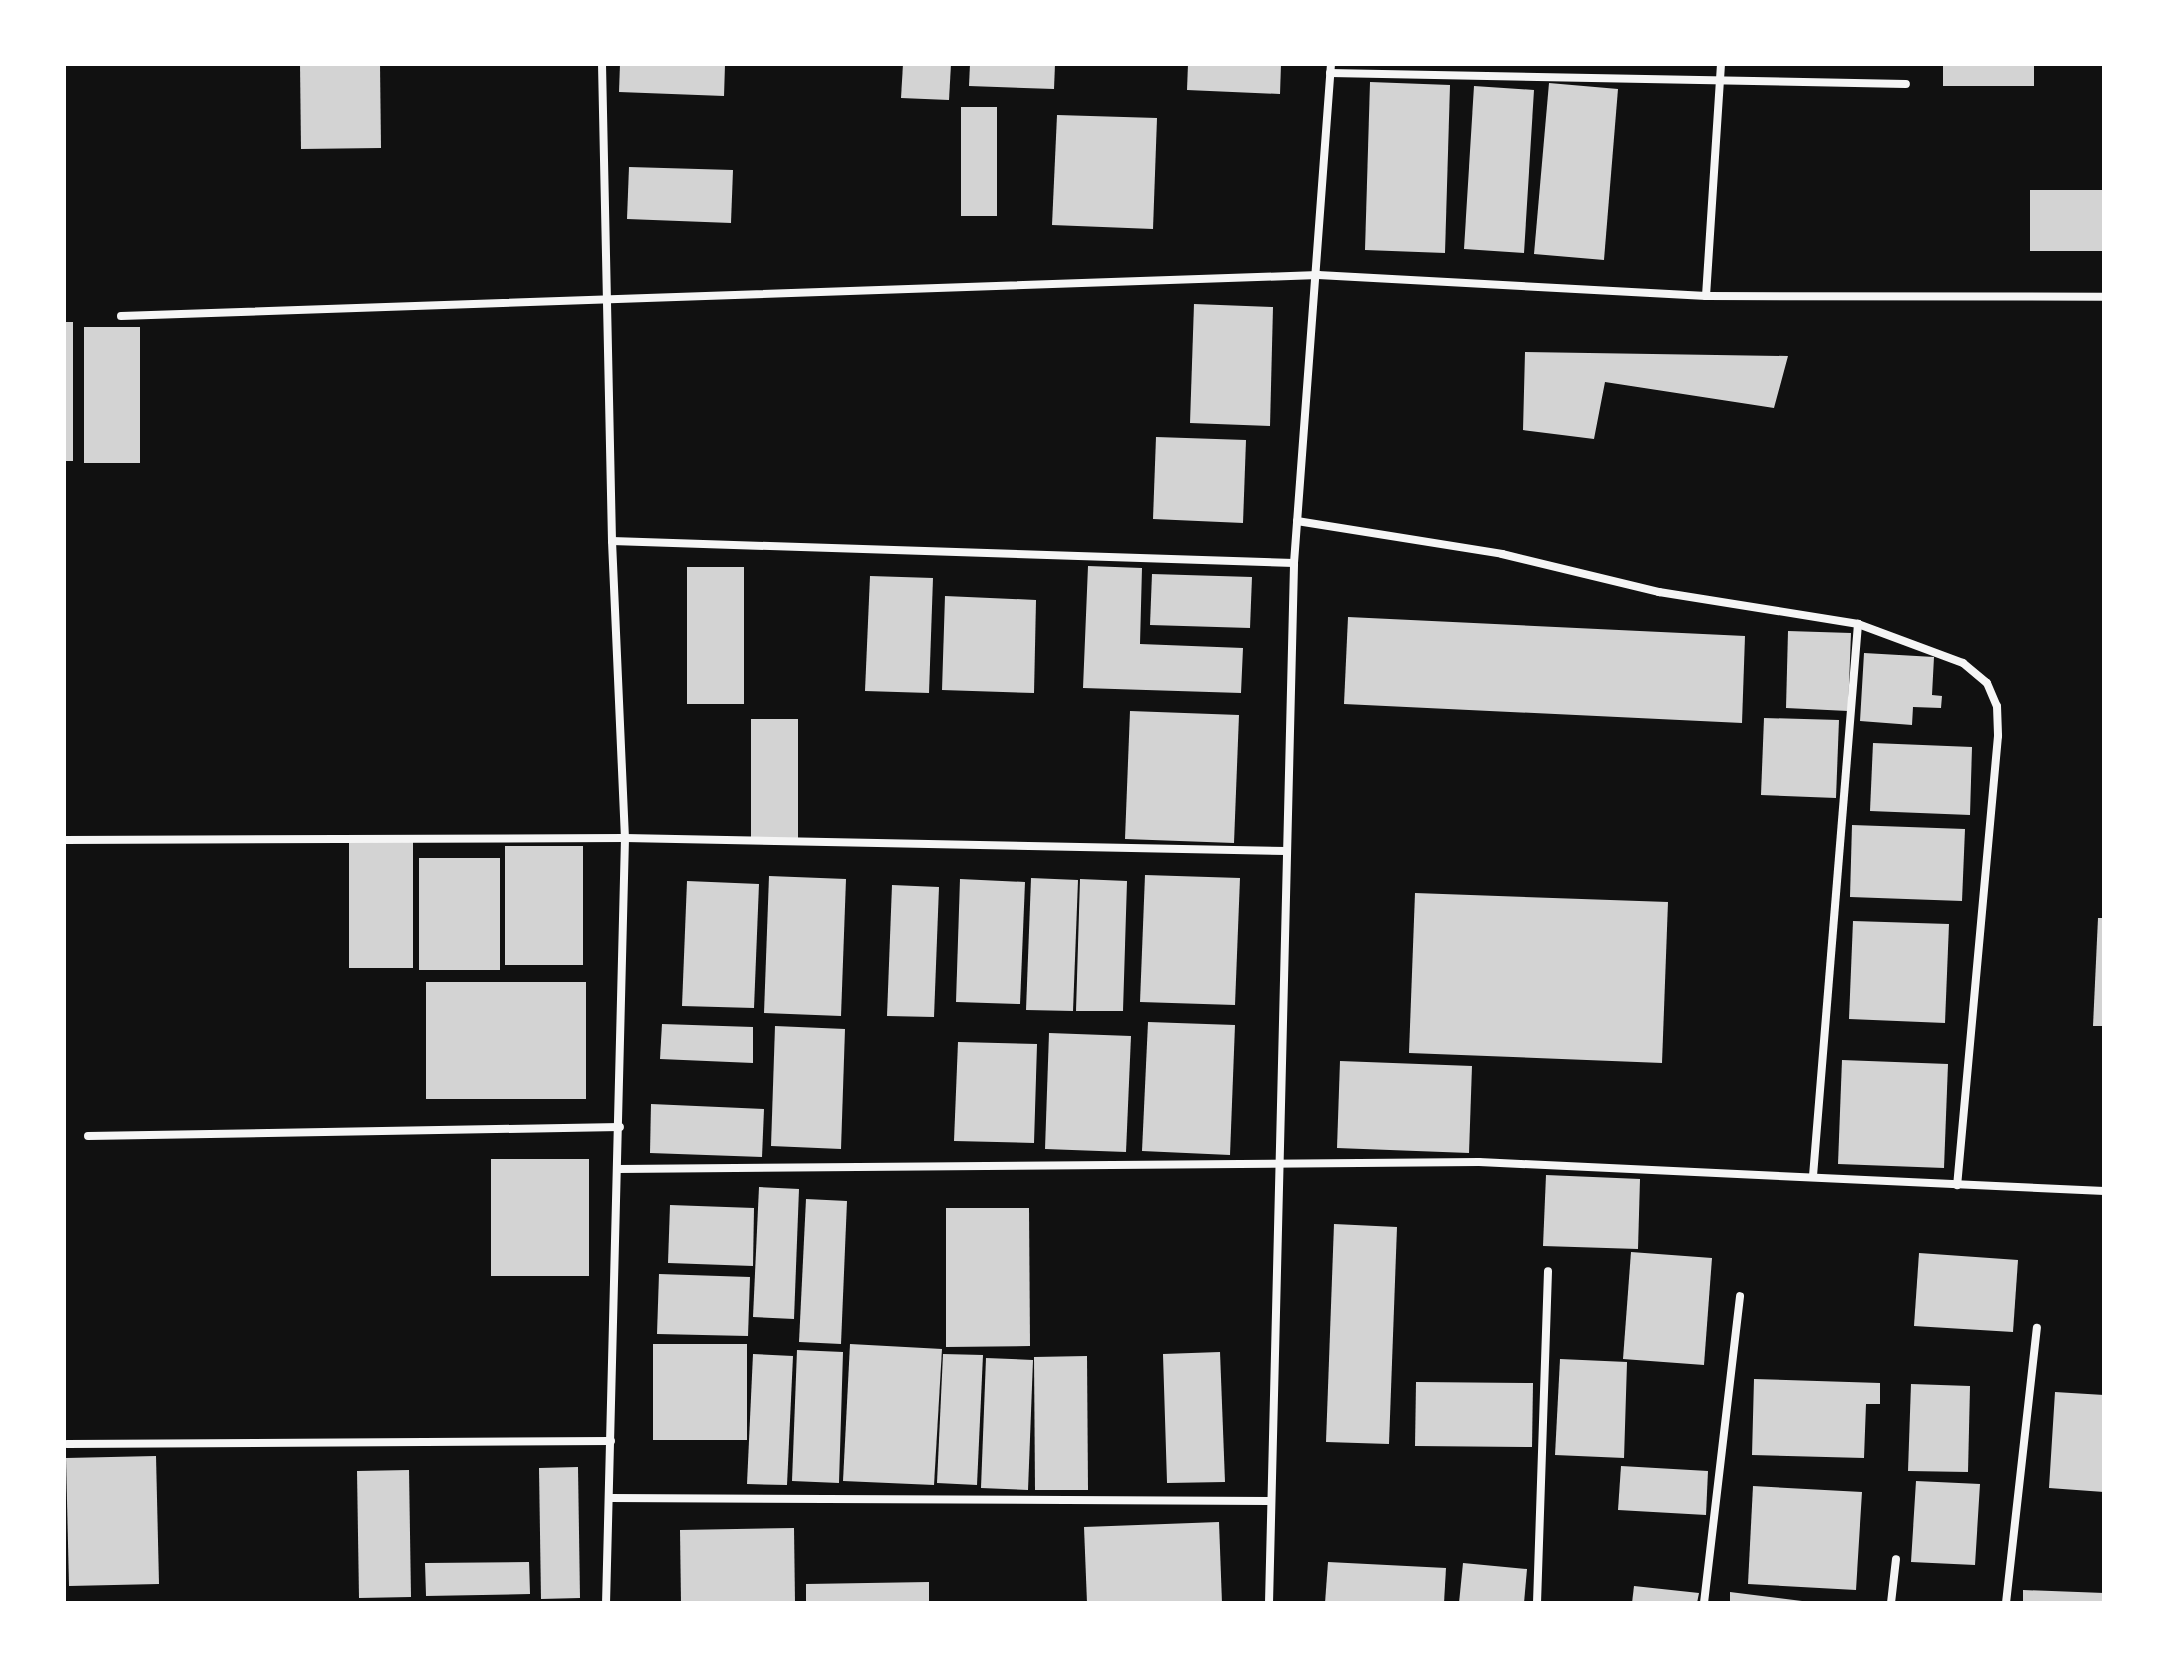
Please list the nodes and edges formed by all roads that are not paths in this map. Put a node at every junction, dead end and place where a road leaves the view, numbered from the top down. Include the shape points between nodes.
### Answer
1 (602, 64) edge
2 (1721, 64) edge
3 (1331, 69) edge
4 (1721, 78) junction
5 (1906, 84) dead end
6 (1318, 275) junction
7 (1706, 296) junction
8 (2104, 297) edge
9 (606, 301) junction
10 (121, 316) dead end
11 (1297, 521) junction
12 (612, 541) junction
13 (1294, 563) junction
14 (1858, 624) junction
15 (625, 838) junction
16 (64, 840) edge
17 (1286, 851) junction
18 (620, 1127) junction
19 (88, 1136) dead end
20 (1283, 1162) junction
21 (618, 1169) junction
22 (1813, 1176) junction
23 (1957, 1185) junction
24 (2104, 1191) edge
25 (1548, 1271) dead end
26 (1740, 1296) dead end
27 (2037, 1328) dead end
28 (611, 1441) junction
29 (67, 1444) dead end
30 (610, 1498) junction
31 (1269, 1501) junction
32 (1896, 1559) dead end
33 (606, 1603) edge
34 (1269, 1603) edge
35 (1537, 1603) edge
36 (1704, 1603) edge
37 (1891, 1603) edge
38 (2006, 1603) edge

1 - 9 street
2 - 4 street
3 - 4 street
3 - 6 street
4 - 5 street
4 - 7 street
6 - 7 street
6 - 9 street
6 - 11 street
7 - 8 street
9 - 10 street
9 - 12 street
11 - 13 street
11 - 14 street via 1502,554 1748,609
12 - 13 street
12 - 15 street
13 - 17 street
14 - 22 street
14 - 23 street via 1963,663 1987,683 1997,706
15 - 16 street
15 - 17 street
15 - 18 street
17 - 20 street
18 - 19 street
18 - 21 street
20 - 21 street
20 - 22 street via 1479,1162
20 - 31 street
21 - 28 street
22 - 23 street
23 - 24 street
25 - 35 street
26 - 36 street
27 - 38 street
28 - 29 street
28 - 30 street
30 - 31 street
30 - 33 street
31 - 34 street
32 - 37 street

